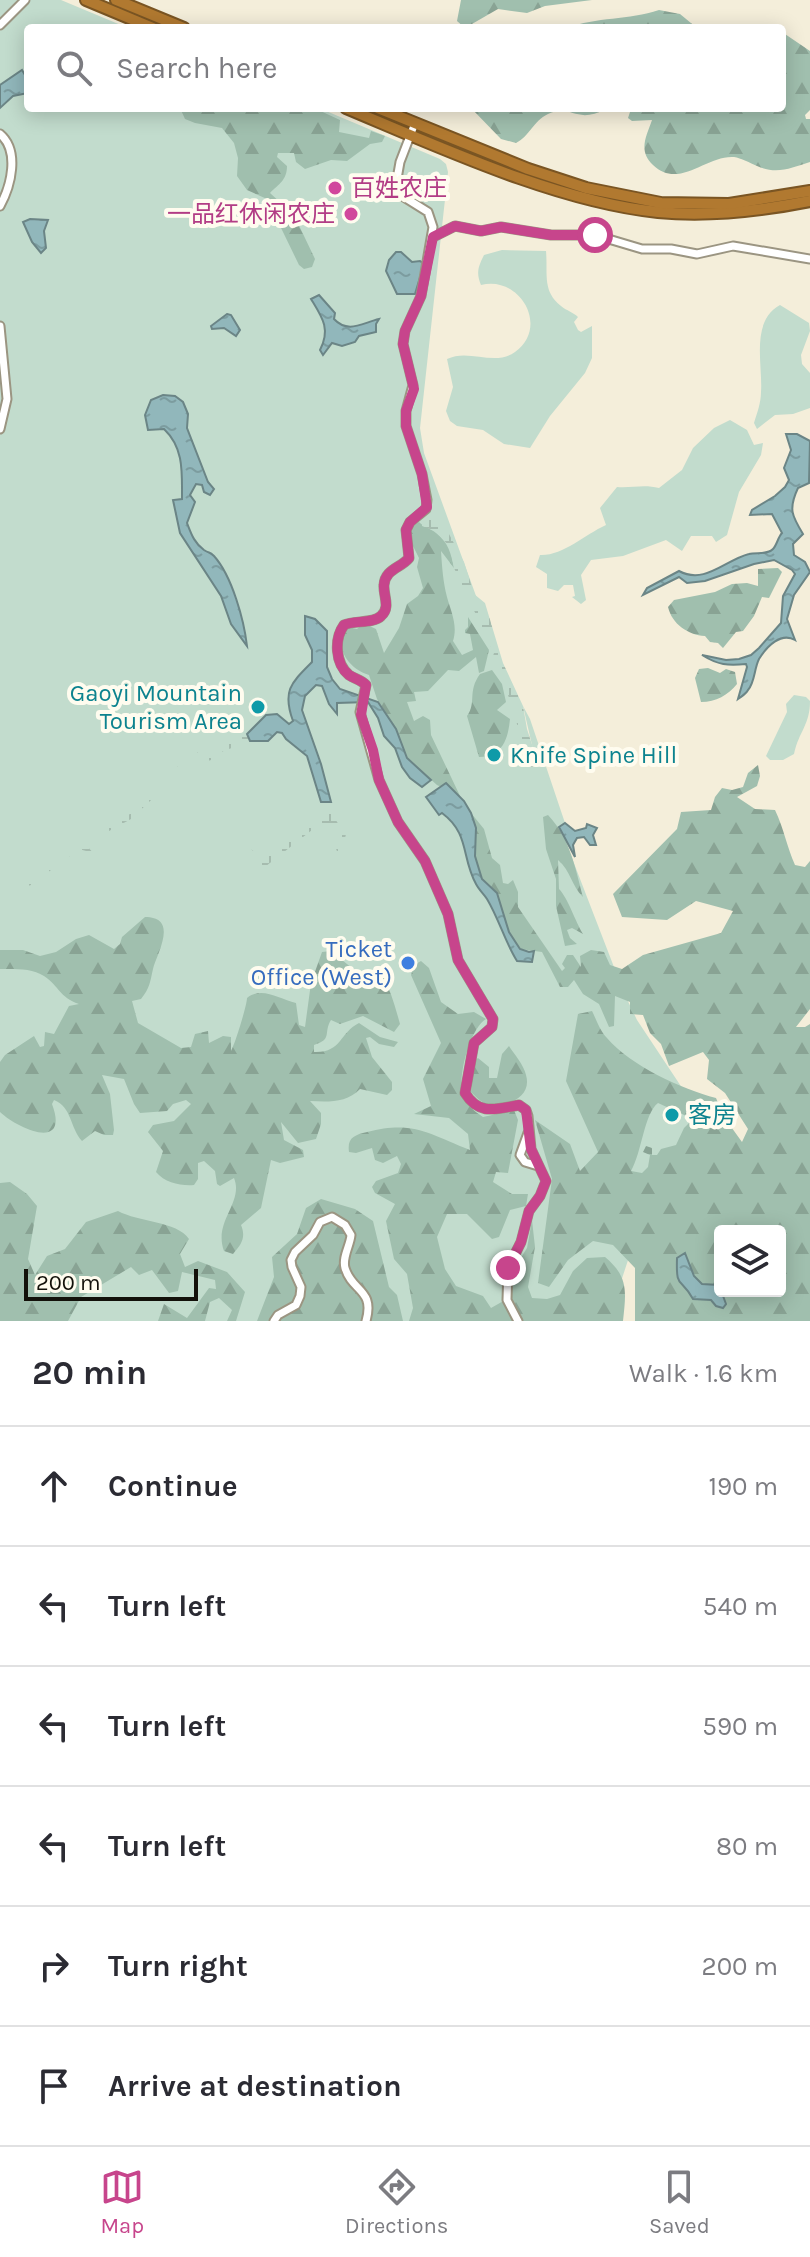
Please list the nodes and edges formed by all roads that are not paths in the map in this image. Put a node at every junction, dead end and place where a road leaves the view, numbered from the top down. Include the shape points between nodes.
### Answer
1 (25, 0) edge
2 (86, 0) edge
3 (116, 0) edge
4 (143, 24) edge
5 (174, 24) edge
6 (0, 25) edge
7 (355, 112) edge
8 (388, 112) edge
9 (415, 123) junction
10 (0, 134) edge
11 (410, 135) junction
12 (810, 191) edge
13 (810, 201) edge
14 (0, 206) edge
15 (433, 237) junction
16 (810, 259) edge
17 (0, 326) edge
18 (0, 429) edge
19 (519, 1319) edge
20 (274, 1321) edge
21 (366, 1321) edge

1 - 6 street
2 - 4 highway
3 - 5 highway
7 - 11 highway
8 - 9 highway
9 - 11 street
9 - 12 highway via 586,188 661,203 729,204
10 - 14 street via 12,159
11 - 13 highway via 585,198 658,212 728,214
11 - 15 street via 397,179 406,200 430,216
15 - 16 street via 455,226 481,231 501,227 595,235 642,249 697,254 733,246
15 - 19 street via 421,296 403,344 414,389 406,426 427,507 406,530 409,558 386,577 383,614 344,625 338,652 347,673 366,685 361,715 379,780 398,822 425,861 448,914 458,960 493,1019 492,1027 474,1043 465,1093 483,1110 523,1107 530,1129 520,1155 538,1166 546,1181 508,1268 507,1300
17 - 18 street via 7,399
20 - 21 street via 300,1296 291,1260 295,1252 320,1222 332,1217 351,1235 344,1264 368,1299

